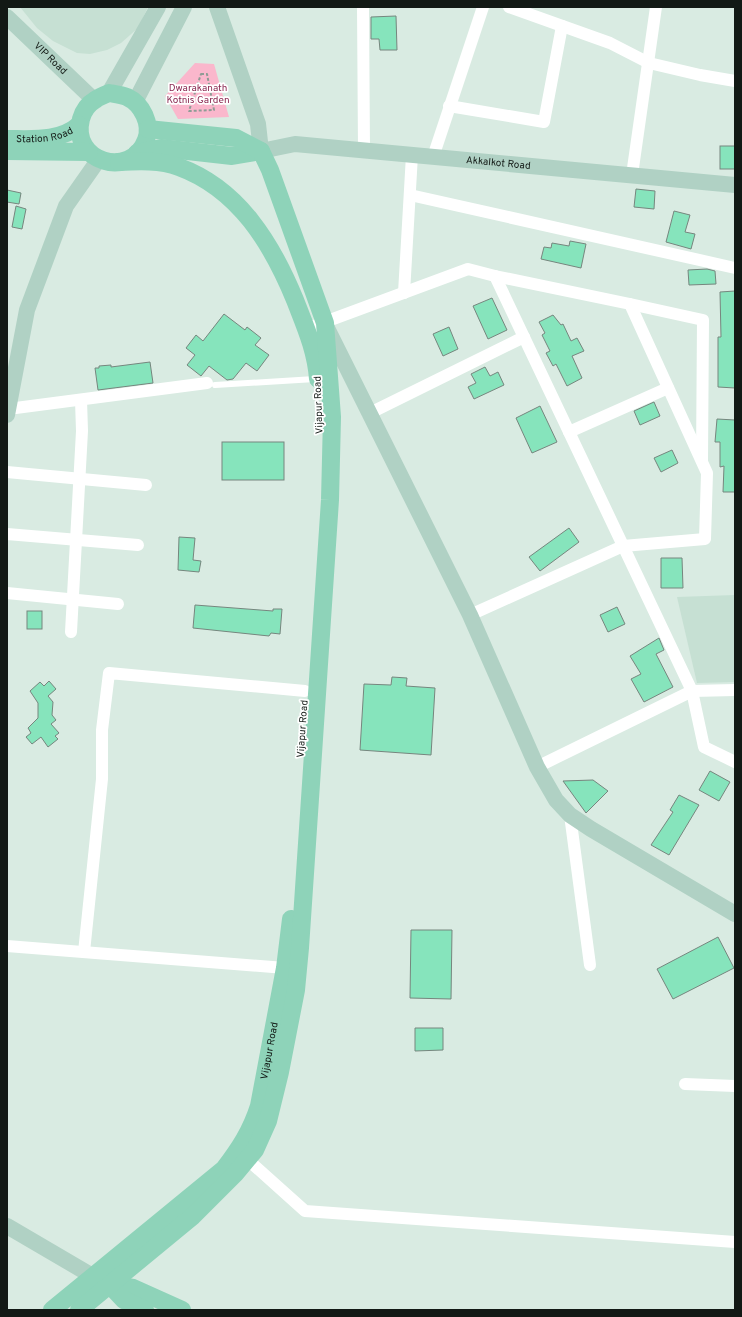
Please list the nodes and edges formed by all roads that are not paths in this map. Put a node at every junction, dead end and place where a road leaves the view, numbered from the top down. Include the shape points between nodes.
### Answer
1 (158, 7) edge
2 (184, 7) edge
3 (217, 7) edge
4 (363, 7) edge
5 (483, 7) edge
6 (509, 7) edge
7 (656, 7) edge
8 (7, 17) edge
9 (562, 26) junction
10 (649, 63) junction
11 (735, 81) edge
12 (101, 97) junction
13 (135, 102) junction
14 (449, 106) junction
15 (79, 125) junction
16 (7, 139) edge
17 (143, 143) junction
18 (364, 150) junction
19 (7, 151) edge
20 (261, 151) junction
21 (412, 154) junction
22 (94, 156) junction
23 (434, 157) junction
24 (119, 162) junction
25 (632, 175) junction
26 (735, 185) edge
27 (410, 195) junction
28 (735, 268) edge
29 (495, 276) junction
30 (404, 293) junction
31 (630, 304) junction
32 (325, 323) junction
33 (306, 329) junction
34 (524, 337) junction
35 (318, 379) junction
36 (211, 384) joint
37 (668, 388) junction
38 (81, 400) junction
39 (7, 412) edge
40 (368, 414) junction
41 (569, 432) junction
42 (702, 463) junction
43 (7, 472) edge
44 (80, 479) junction
45 (146, 485) dead end
46 (7, 534) edge
47 (76, 541) junction
48 (138, 545) dead end
49 (623, 546) junction
50 (7, 593) edge
51 (74, 599) junction
52 (118, 604) dead end
53 (470, 615) junction
54 (71, 632) dead end
55 (735, 690) edge
56 (305, 691) junction
57 (692, 691) junction
58 (735, 762) edge
59 (537, 767) junction
60 (570, 815) junction
61 (735, 914) edge
62 (7, 946) edge
63 (84, 952) junction
64 (590, 965) dead end
65 (286, 968) junction
66 (685, 1084) dead end
67 (735, 1086) edge
68 (247, 1159) junction
69 (7, 1226) edge
70 (735, 1242) edge
71 (101, 1281) junction
72 (52, 1310) edge
73 (79, 1310) edge
74 (144, 1310) edge
75 (182, 1310) edge

1 - 12 main road
2 - 13 main road
3 - 20 main road via 258,124
4 - 18 street
5 - 14 street
6 - 9 street
7 - 10 street
8 - 12 main road, VIP Road
9 - 10 street via 610,43
9 - 14 street via 544,122
10 - 11 street
10 - 25 street
12 - 13 main road via 126,96
12 - 15 main road via 87,107
13 - 17 main road via 147,119
14 - 23 street
15 - 16 main road, Station Road via 59,136
15 - 22 main road via 83,144
17 - 20 main road via 161,148 232,156
17 - 20 main road via 236,138
17 - 24 main road
18 - 20 main road, Akkalkot Road via 295,144
18 - 21 main road, Akkalkot Road
19 - 22 main road
20 - 32 main road, Vijapur Road
21 - 23 main road, Akkalkot Road
21 - 27 street
22 - 24 main road via 109,162
22 - 39 main road via 66,206 27,310
23 - 25 main road, Akkalkot Road
24 - 33 main road, Vijapur Road via 144,161 178,167 201,178 243,209 267,242
25 - 26 main road, Akkalkot Road
27 - 28 street
27 - 30 street
29 - 30 street via 468,269
29 - 31 street
29 - 34 street
30 - 32 street
31 - 37 street
31 - 42 street via 703,320
32 - 33 street
32 - 40 main road
32 - 68 main road, Vijapur Road via 332,417 330,500 300,948 296,990 268,1121 255,1150
33 - 35 main road, Vijapur Road via 313,346
34 - 40 street
34 - 41 street
35 - 36 lane
35 - 56 main road, Vijapur Road via 319,502
36 - 38 street
37 - 41 street
37 - 42 street
38 - 39 street
38 - 44 street
40 - 53 main road
41 - 49 street
42 - 49 street via 707,473 705,539
43 - 44 street
44 - 45 street
44 - 47 street
46 - 47 street
47 - 48 street
47 - 51 street
49 - 53 street
49 - 57 street
50 - 51 street
51 - 52 street
51 - 54 street
53 - 59 main road
55 - 57 street
56 - 63 street via 109,673 102,730 102,779
56 - 65 main road, Vijapur Road
57 - 58 street via 704,747
57 - 59 street
59 - 60 main road via 556,800
60 - 61 main road
60 - 64 street
62 - 63 street
63 - 65 street
65 - 71 main road, Vijapur Road via 253,1126 224,1169
66 - 67 street
68 - 70 street via 305,1211
68 - 71 main road, Vijapur Road via 193,1216
69 - 71 main road
71 - 72 main road, Vijapur Road
71 - 73 main road, Vijapur Road
71 - 74 main road via 124,1300
71 - 75 main road via 133,1288

